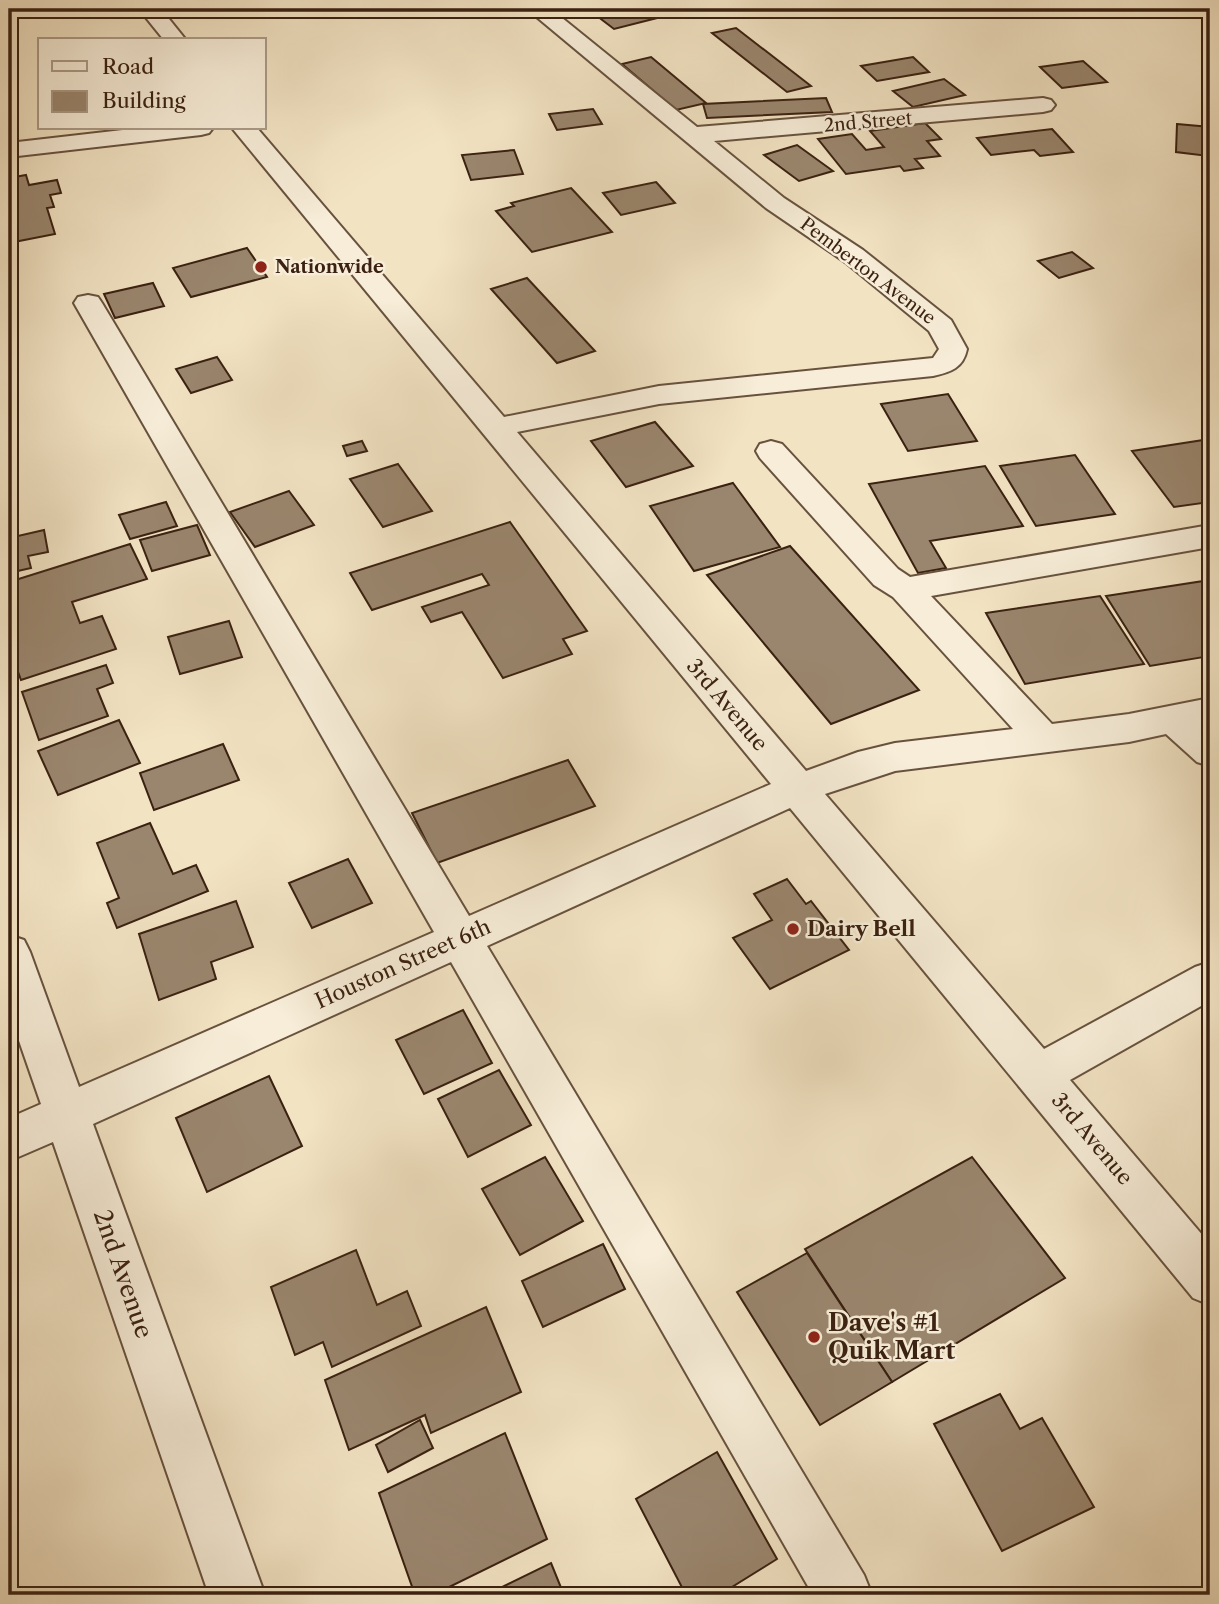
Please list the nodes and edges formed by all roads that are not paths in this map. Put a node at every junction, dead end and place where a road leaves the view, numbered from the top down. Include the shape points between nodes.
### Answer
1 (149, 9) edge
2 (538, 9) edge
3 (173, 38) edge
4 (1043, 105) dead end
5 (184, 130) edge
6 (246, 130) edge
7 (694, 135) junction
8 (9, 150) edge
9 (88, 303) dead end
10 (496, 428) junction
11 (771, 450) dead end
12 (1210, 536) edge
13 (905, 590) junction
14 (1210, 711) edge
15 (1174, 719) junction
16 (1044, 739) junction
17 (1210, 752) edge
18 (797, 789) junction
19 (459, 938) junction
20 (9, 952) edge
21 (1210, 980) edge
22 (1038, 1075) junction
23 (66, 1113) junction
24 (9, 1140) edge
25 (1210, 1281) edge
26 (237, 1595) edge
27 (844, 1595) edge

1 - 3 street
2 - 7 street, Pemberton Avenue
4 - 7 street, 2nd Street
5 - 8 street
6 - 10 street, 3rd Avenue
7 - 10 street, Pemberton Avenue via 775,203 853,256 941,326 953,349 951,358 933,368 659,395
9 - 19 street
10 - 18 street, 3rd Avenue
11 - 13 street via 886,577
12 - 13 street
13 - 16 street
14 - 15 street, Houston Street 6th
15 - 16 street, Houston Street 6th
15 - 17 street
16 - 18 street, Houston Street 6th via 895,757
18 - 19 street, Houston Street 6th
18 - 22 street, 3rd Avenue
19 - 23 street, Houston Street 6th
19 - 27 street
20 - 23 street, 2nd Avenue
21 - 22 street
22 - 25 street, 3rd Avenue
23 - 24 street, Houston Street 6th
23 - 26 street, 2nd Avenue

